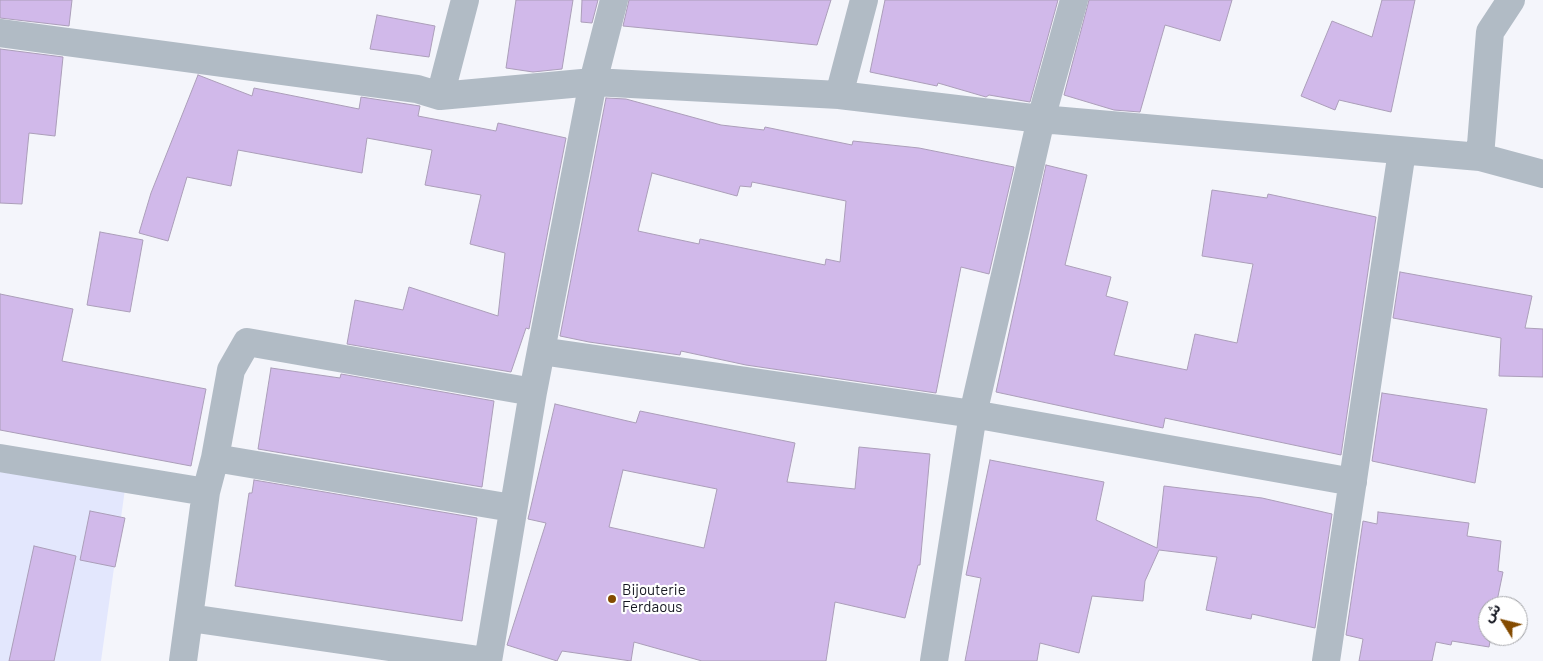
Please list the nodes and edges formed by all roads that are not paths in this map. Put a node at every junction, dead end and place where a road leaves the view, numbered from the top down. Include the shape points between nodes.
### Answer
1 (465, 0) edge
2 (614, 0) edge
3 (864, 0) edge
4 (1074, 0) edge
5 (1511, 0) edge
6 (0, 33) edge
7 (593, 82) junction
8 (839, 95) junction
9 (440, 96) junction
10 (1041, 119) junction
11 (1402, 151) junction
12 (1480, 157) junction
13 (1543, 174) edge
14 (541, 350) junction
15 (533, 392) junction
16 (972, 414) junction
17 (0, 458) edge
18 (215, 458) junction
19 (1353, 482) junction
20 (206, 492) junction
21 (512, 508) junction
22 (190, 618) junction
23 (182, 661) edge
24 (487, 661) edge
25 (934, 661) edge
26 (1326, 661) edge

1 - 9 street
2 - 7 street
3 - 8 street
4 - 10 street
5 - 12 street via 1490,32
6 - 9 street via 418,89
7 - 8 street
7 - 9 street
7 - 14 street
8 - 10 street
10 - 11 street
10 - 16 street
11 - 12 street
11 - 19 street
12 - 13 street
14 - 15 street
14 - 16 street
15 - 18 street via 246,342 231,370
15 - 21 street
16 - 19 street
16 - 25 street
17 - 20 street
18 - 20 street
18 - 21 street
19 - 26 street
20 - 22 street
21 - 24 street
22 - 23 street
22 - 24 street

